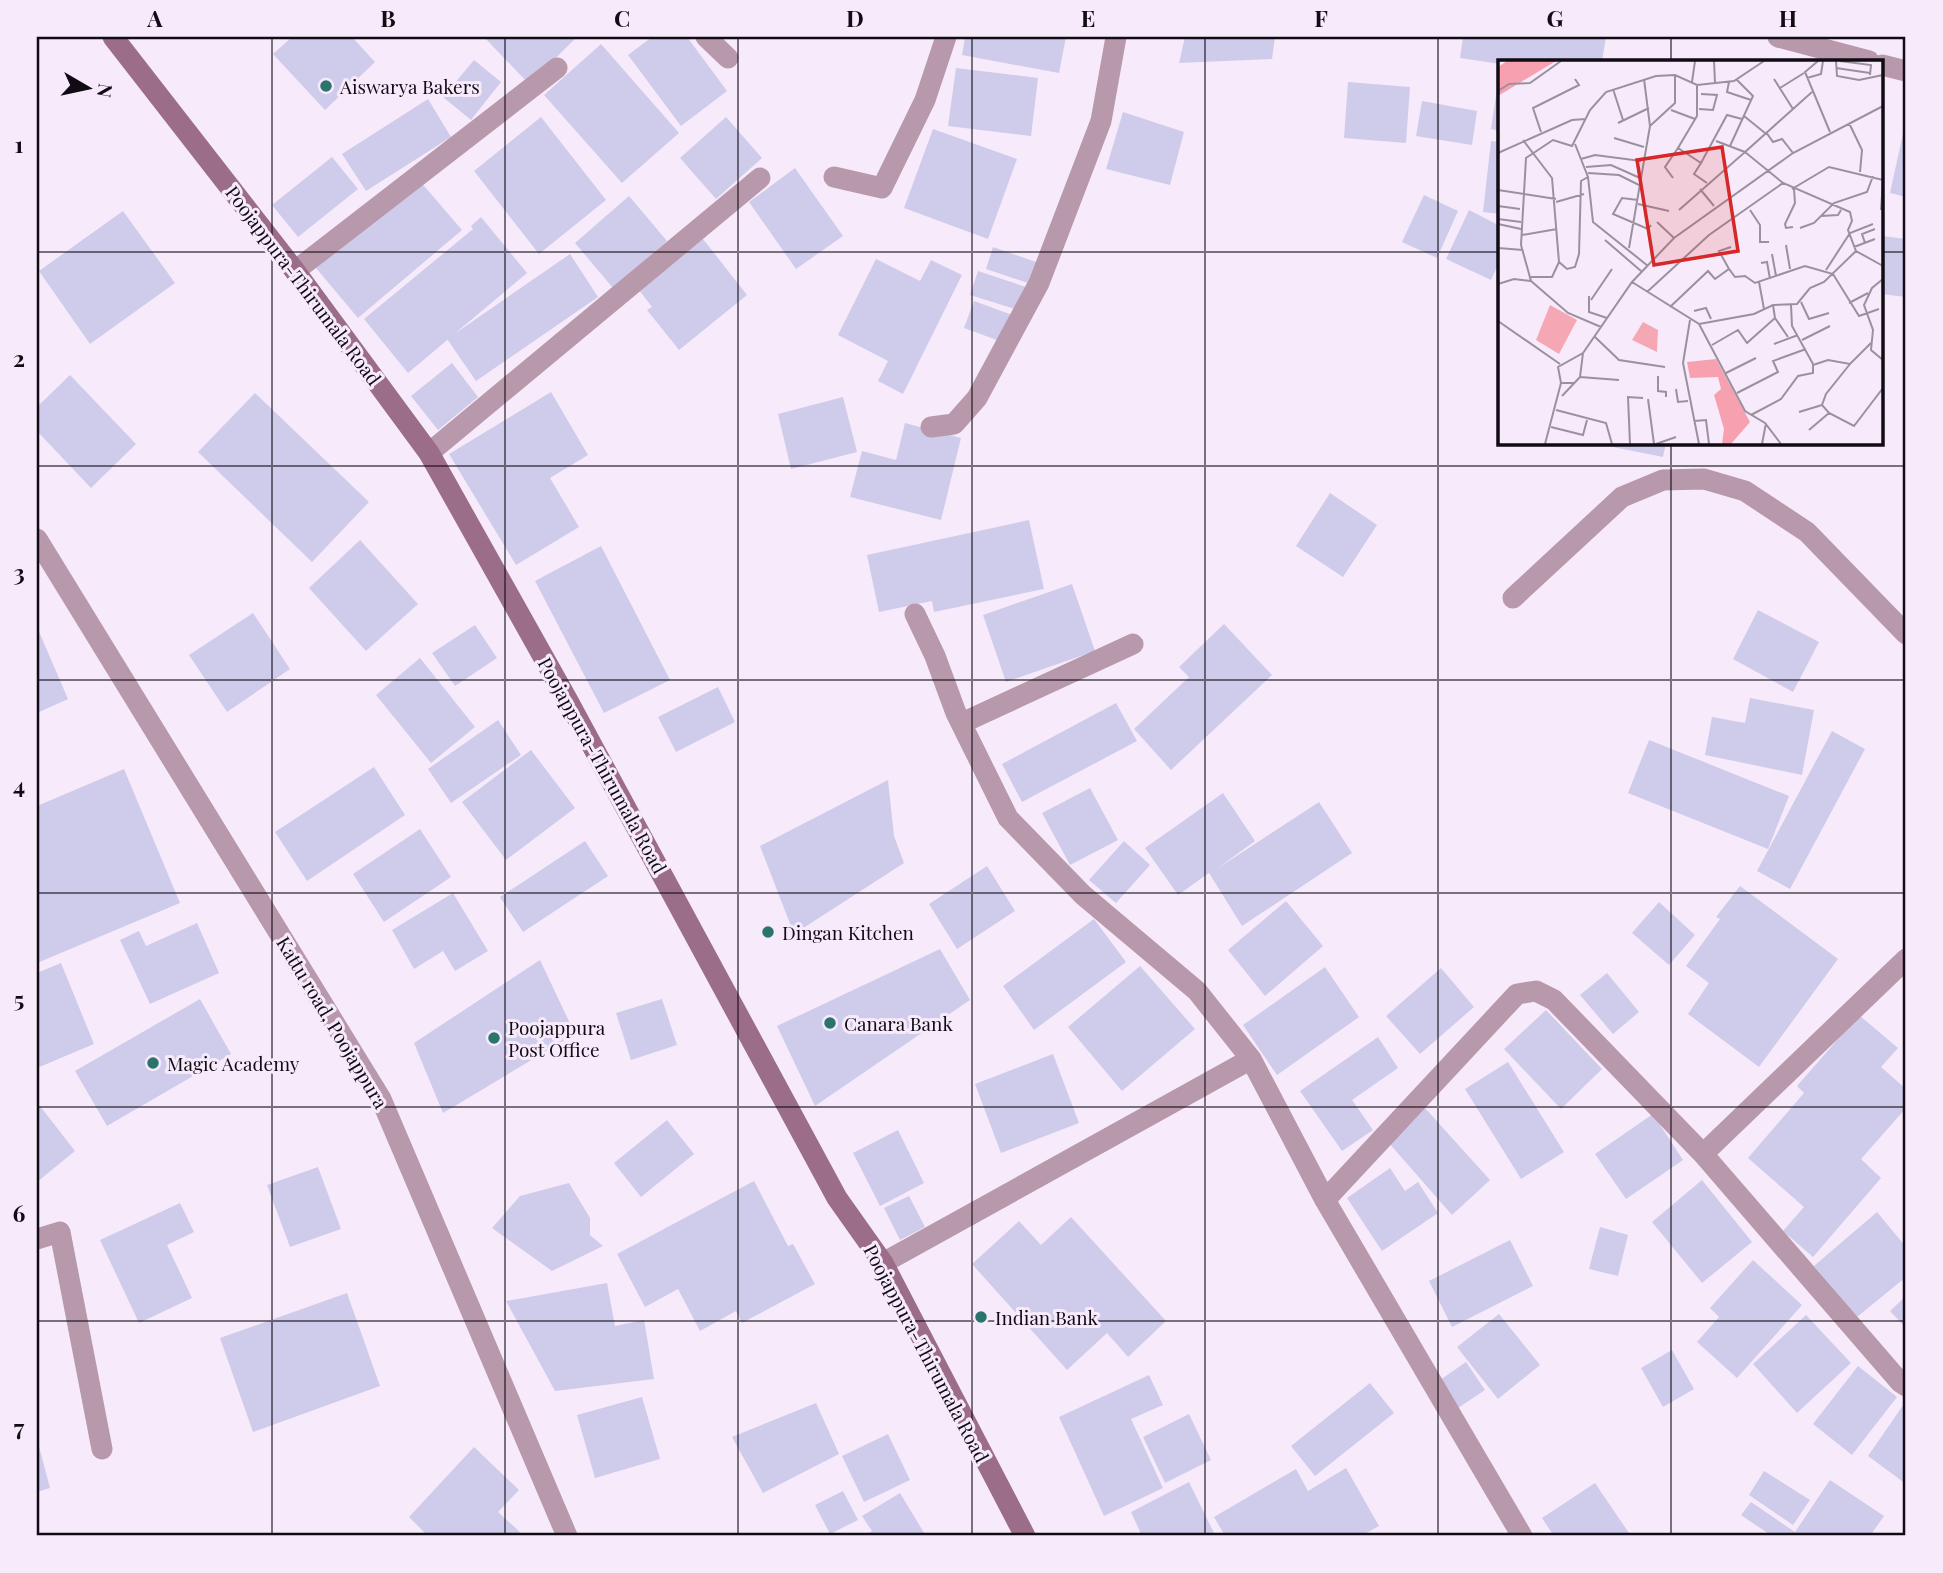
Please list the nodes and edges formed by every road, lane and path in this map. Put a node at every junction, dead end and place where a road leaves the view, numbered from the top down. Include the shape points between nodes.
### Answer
1 (113, 37) edge
2 (706, 37) edge
3 (946, 37) edge
4 (1116, 37) edge
5 (1778, 37) edge
6 (729, 58) dead end
7 (1866, 60) edge
8 (1884, 66) edge
9 (556, 68) dead end
10 (1906, 71) edge
11 (834, 177) dead end
12 (760, 178) dead end
13 (295, 271) junction
14 (931, 427) dead end
15 (429, 453) junction
16 (37, 540) edge
17 (1513, 598) dead end
18 (915, 614) dead end
19 (1906, 634) edge
20 (1133, 644) dead end
21 (962, 723) junction
22 (1906, 959) edge
23 (1251, 1059) junction
24 (1703, 1154) junction
25 (1325, 1200) junction
26 (37, 1239) edge
27 (883, 1263) junction
28 (1906, 1386) edge
29 (102, 1449) dead end
30 (567, 1536) edge
31 (1025, 1536) edge
32 (1522, 1536) edge

1 - 13 main road, Poojappura-Thirumala Road
2 - 6 street
3 - 11 street via 925,100 882,188
4 - 14 street via 1101,121 1039,283 977,398 954,424
5 - 7 street
8 - 10 street
9 - 13 street
12 - 15 street
13 - 15 main road, Poojappura-Thirumala Road
15 - 27 main road, Poojappura-Thirumala Road via 837,1198
16 - 30 street, Kattu road, Poojappura via 382,1099
17 - 19 street via 1622,497 1663,480 1704,479 1745,491 1808,532
18 - 21 street
20 - 21 street
21 - 23 street via 1008,818 1083,895 1197,991
22 - 24 street
23 - 25 street
23 - 27 street
24 - 25 street via 1574,1018 1536,991 1517,995
24 - 28 street
25 - 32 street
26 - 29 street via 60,1232
27 - 31 main road, Poojappura-Thirumala Road

